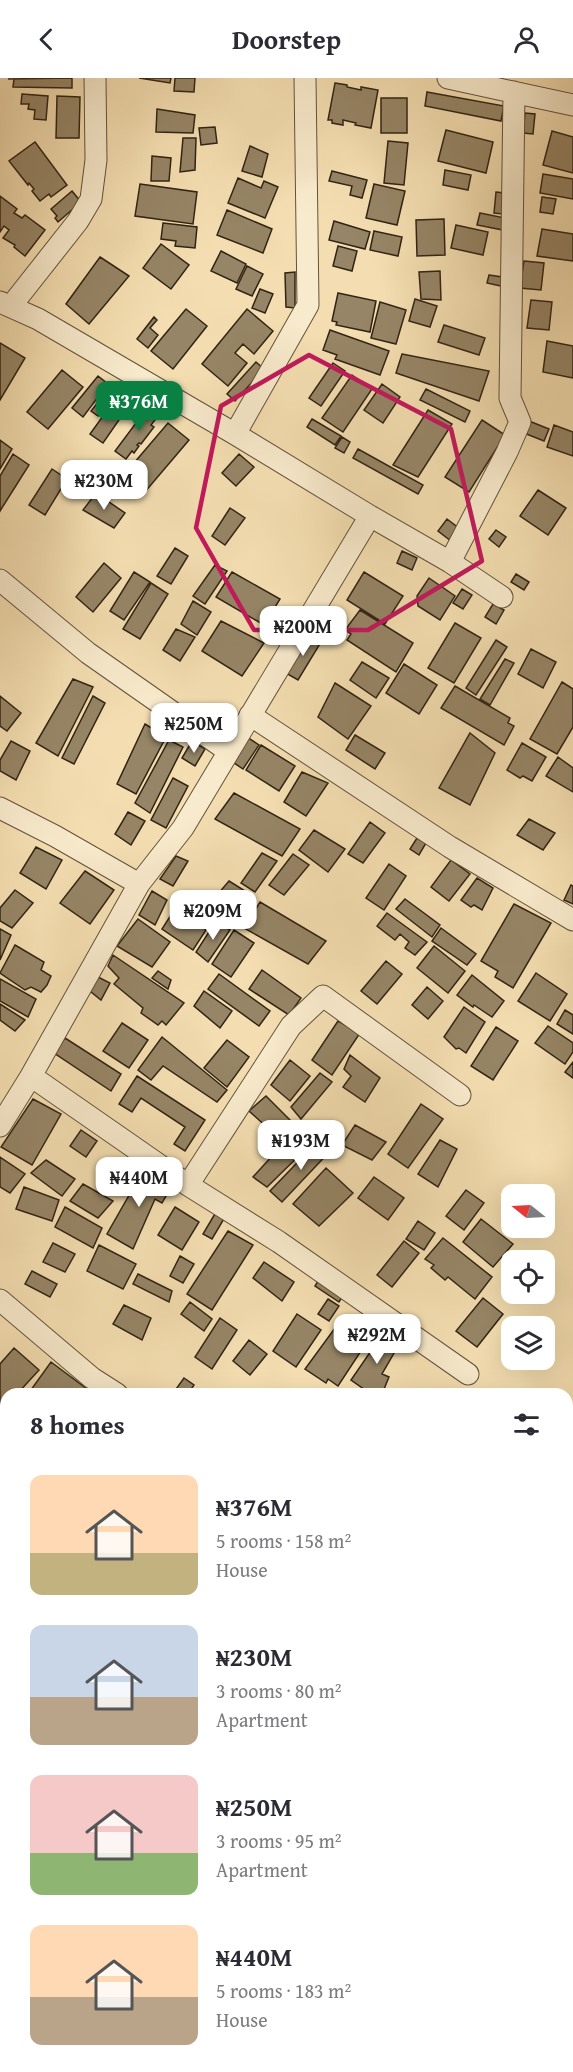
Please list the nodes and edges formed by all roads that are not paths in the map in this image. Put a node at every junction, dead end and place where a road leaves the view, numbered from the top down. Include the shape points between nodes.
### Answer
1 (95, 78) edge
2 (304, 78) edge
3 (448, 78) edge
4 (514, 92) junction
5 (573, 105) edge
6 (5, 304) edge
7 (235, 434) junction
8 (370, 516) junction
9 (450, 562) junction
10 (0, 580) edge
11 (502, 597) dead end
12 (250, 715) junction
13 (228, 751) junction
14 (0, 808) edge
15 (140, 884) junction
16 (573, 920) edge
17 (31, 1076) junction
18 (460, 1095) dead end
19 (0, 1126) edge
20 (188, 1185) junction
21 (0, 1300) edge
22 (468, 1374) dead end
23 (108, 1388) edge

1 - 6 street via 96,160 91,199 78,221
2 - 7 street via 308,305
3 - 4 street
4 - 5 street
4 - 9 street via 510,398 520,422
6 - 7 street via 38,319
7 - 8 street
8 - 9 street
8 - 12 street
9 - 11 street
10 - 13 street via 88,653
12 - 13 street
12 - 16 street via 450,847
13 - 15 street via 183,828
14 - 15 street
15 - 17 street
17 - 19 street
17 - 20 street
18 - 20 street via 323,996 291,1026
20 - 22 street via 279,1242
21 - 23 street

